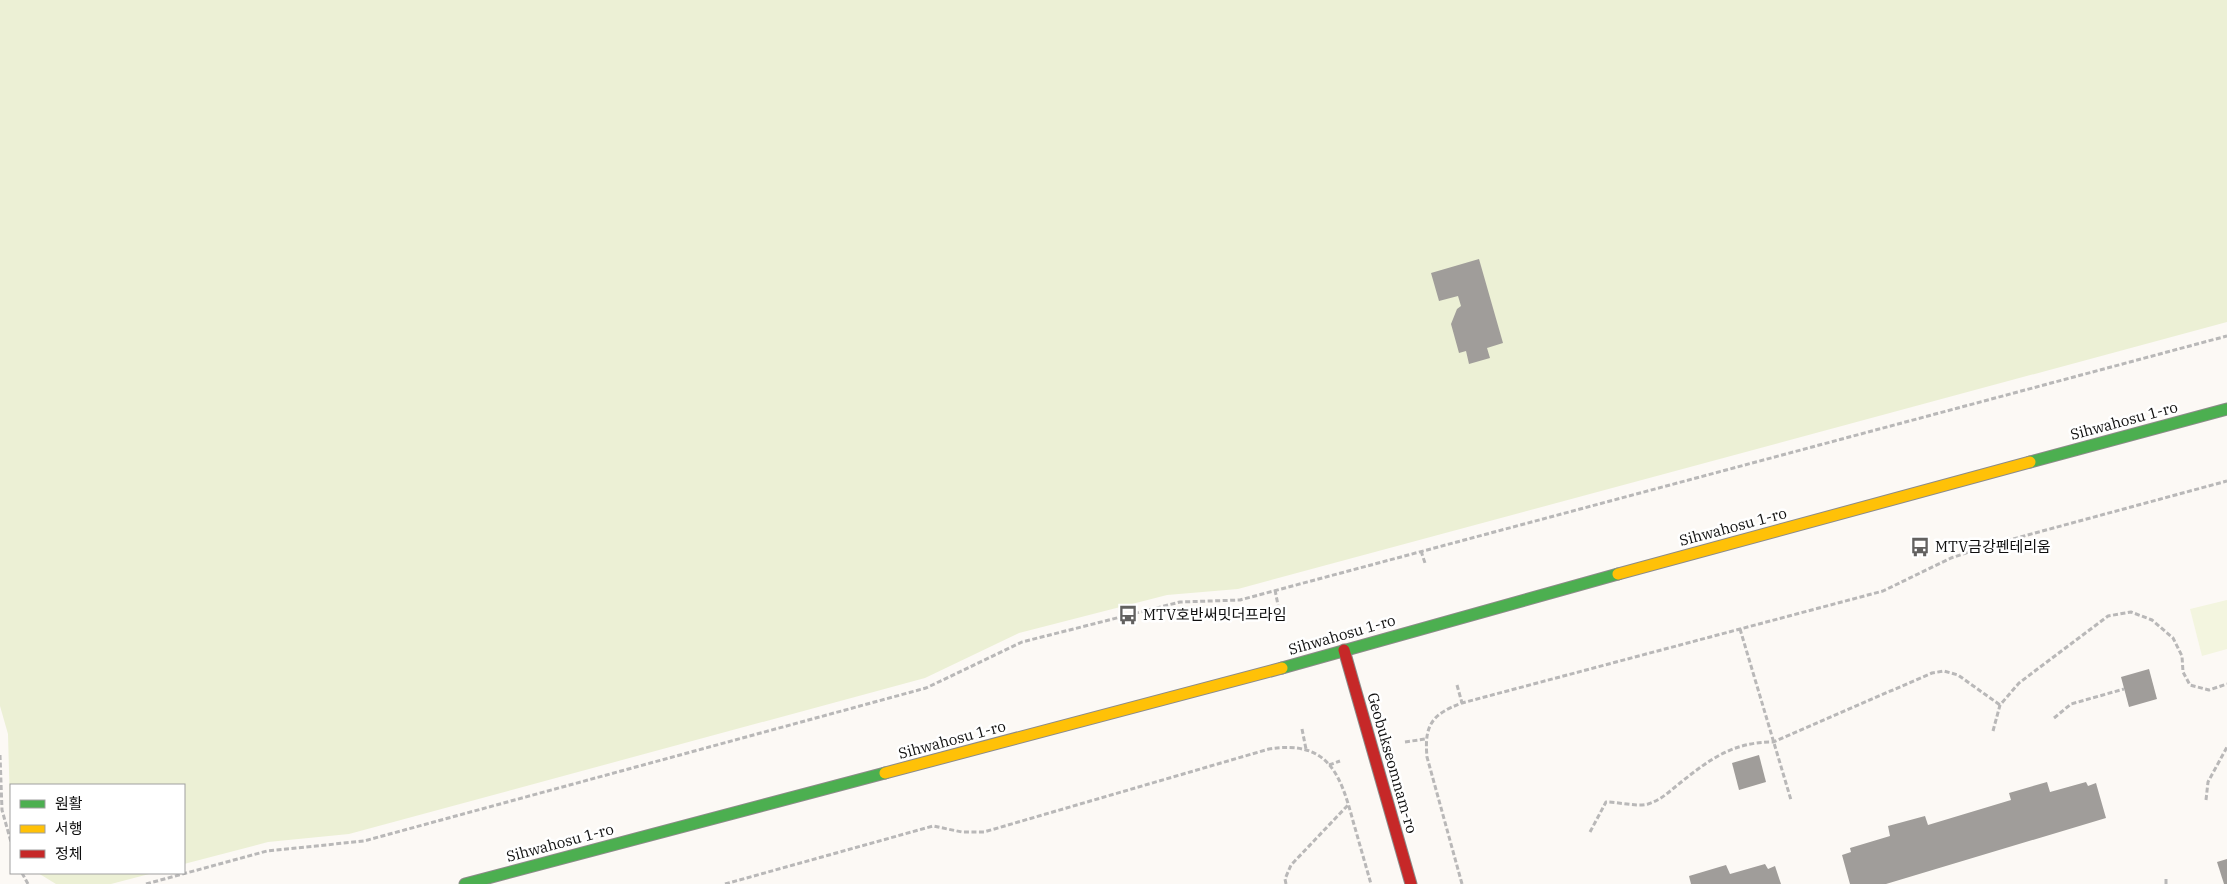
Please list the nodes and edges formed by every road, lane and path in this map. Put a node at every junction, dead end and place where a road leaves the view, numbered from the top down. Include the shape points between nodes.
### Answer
1 (2227, 336) edge
2 (2227, 409) edge
3 (2227, 481) edge
4 (1421, 551) junction
5 (1425, 563) dead end
6 (1275, 590) junction
7 (1278, 605) dead end
8 (1740, 629) junction
9 (1344, 650) junction
10 (2227, 684) edge
11 (1457, 685) dead end
12 (2124, 689) dead end
13 (1462, 703) junction
14 (2000, 705) junction
15 (2054, 718) dead end
16 (1302, 729) dead end
17 (1993, 731) dead end
18 (1425, 738) junction
19 (1405, 742) dead end
20 (1773, 742) junction
21 (2227, 747) edge
22 (1306, 749) junction
23 (0, 755) edge
24 (1340, 761) dead end
25 (1329, 765) junction
26 (1791, 800) dead end
27 (2206, 800) dead end
28 (1349, 804) junction
29 (1590, 832) dead end
30 (10, 838) edge
31 (185, 873) edge
32 (183, 874) edge
33 (2166, 879) dead end
34 (146, 884) edge
35 (464, 884) edge
36 (725, 884) edge
37 (1286, 884) edge
38 (1370, 884) edge
39 (1411, 884) edge
40 (1462, 884) edge
41 (2166, 884) edge

1 - 4 path
2 - 9 main road, Sihwahosu 1-ro
3 - 8 path via 1986,546 1951,558 1883,591
4 - 5 path
4 - 6 path
6 - 7 path
6 - 31 path via 1240,600 1180,602 1022,642 926,688 364,840 268,851
8 - 13 path
8 - 20 path
9 - 35 main road, Sihwahosu 1-ro
9 - 39 main road, Geobukseomnam-ro
10 - 14 path via 2209,690 2190,686 2173,638 2152,620 2131,612 2108,616 2019,683
11 - 13 path
12 - 15 path via 2071,704
13 - 18 path via 1435,717
14 - 17 path
14 - 20 path via 1958,675 1944,671 1932,673
16 - 22 path
18 - 19 path
18 - 40 path via 1427,757
20 - 26 path
20 - 29 path via 1755,742 1728,750 1704,763 1659,800 1646,804 1606,802
21 - 27 path via 2208,782
22 - 25 path
22 - 36 path via 1289,746 1269,749 984,832 962,832 933,826
23 - 30 path via 2,810
24 - 25 path
25 - 28 path via 1344,786
28 - 37 path via 1291,865
28 - 38 path
32 - 34 path
33 - 41 path

